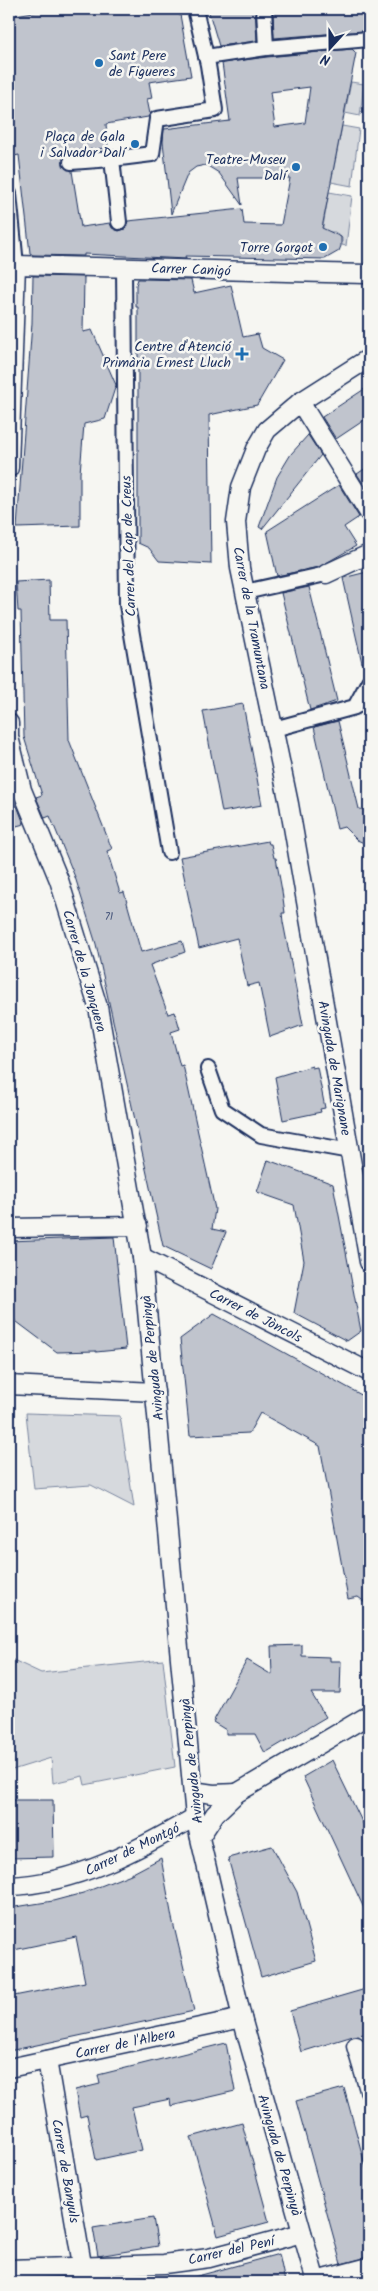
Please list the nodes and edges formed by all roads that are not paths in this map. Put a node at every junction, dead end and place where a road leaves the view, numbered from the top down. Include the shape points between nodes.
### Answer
1 (195, 9) edge
2 (264, 9) edge
3 (369, 39) edge
4 (266, 48) junction
5 (207, 61) junction
6 (112, 159) junction
7 (71, 162) dead end
8 (9, 194) edge
9 (10, 222) edge
10 (119, 222) dead end
11 (16, 265) junction
12 (124, 267) junction
13 (368, 273) edge
14 (369, 358) edge
15 (300, 402) junction
16 (9, 468) edge
17 (369, 513) edge
18 (369, 554) edge
19 (326, 574) joint
20 (245, 592) junction
21 (369, 682) edge
22 (9, 723) edge
23 (274, 729) junction
24 (169, 852) dead end
25 (301, 874) joint
26 (208, 1069) dead end
27 (350, 1151) junction
28 (138, 1226) junction
29 (9, 1228) edge
30 (142, 1257) junction
31 (369, 1262) edge
32 (369, 1372) edge
33 (9, 1385) edge
34 (155, 1392) junction
35 (369, 1714) edge
36 (193, 1791) junction
37 (237, 1793) junction
38 (195, 1817) junction
39 (200, 1837) junction
40 (9, 1886) edge
41 (242, 2018) junction
42 (356, 2046) dead end
43 (47, 2060) junction
44 (9, 2068) edge
45 (369, 2090) edge
46 (302, 2233) junction
47 (369, 2267) edge
48 (9, 2269) edge
49 (84, 2275) edge
50 (316, 2282) edge

1 - 5 street
2 - 4 street
3 - 4 street
4 - 5 street
5 - 6 street via 215,110 157,119 152,154
6 - 7 street
6 - 10 street
8 - 9 street
9 - 11 street
11 - 12 street, Carrer Canigó
11 - 16 street
12 - 13 street, Carrer Canigó
12 - 24 street, Carrer del Cap de Creus via 127,605
14 - 15 street, Carrer de la Tramuntana
15 - 17 street
15 - 20 street, Carrer de la Tramuntana via 267,430 241,487 236,522
18 - 19 street
19 - 20 street
20 - 23 street, Carrer de la Tramuntana
21 - 23 street via 355,707
22 - 28 street, Carrer de la Jonquera via 9,737 22,790 59,880 98,1007
23 - 25 street, Carrer de la Tramuntana
25 - 27 street, Avinguda de Marignane
26 - 27 street via 222,1109 260,1135
27 - 31 street, Avinguda de Marignane
28 - 29 street
28 - 30 street, Avinguda de Perpinyà
30 - 32 street, Carrer de Jòncols
30 - 34 street, Avinguda de Perpinyà
33 - 34 street
34 - 36 street, Avinguda de Perpinyà
35 - 37 street, Carrer de Montgó
36 - 37 street, Carrer de Montgó
36 - 38 street, Avinguda de Perpinyà
37 - 39 street, Carrer de Montgó via 216,1814
38 - 39 street, Avinguda de Perpinyà
38 - 40 street, Carrer de Montgó via 106,1864 80,1874
39 - 41 street, Avinguda de Perpinyà
41 - 43 street, Carrer de l'Albera
41 - 46 street, Avinguda de Perpinyà
42 - 45 street
43 - 44 street, Carrer de l'Albera
43 - 49 street, Carrer de Banyuls
46 - 49 street, Carrer del Pení via 202,2259
46 - 50 street, Avinguda de Perpinyà
47 - 50 street
48 - 49 street, Carrer del Pení

